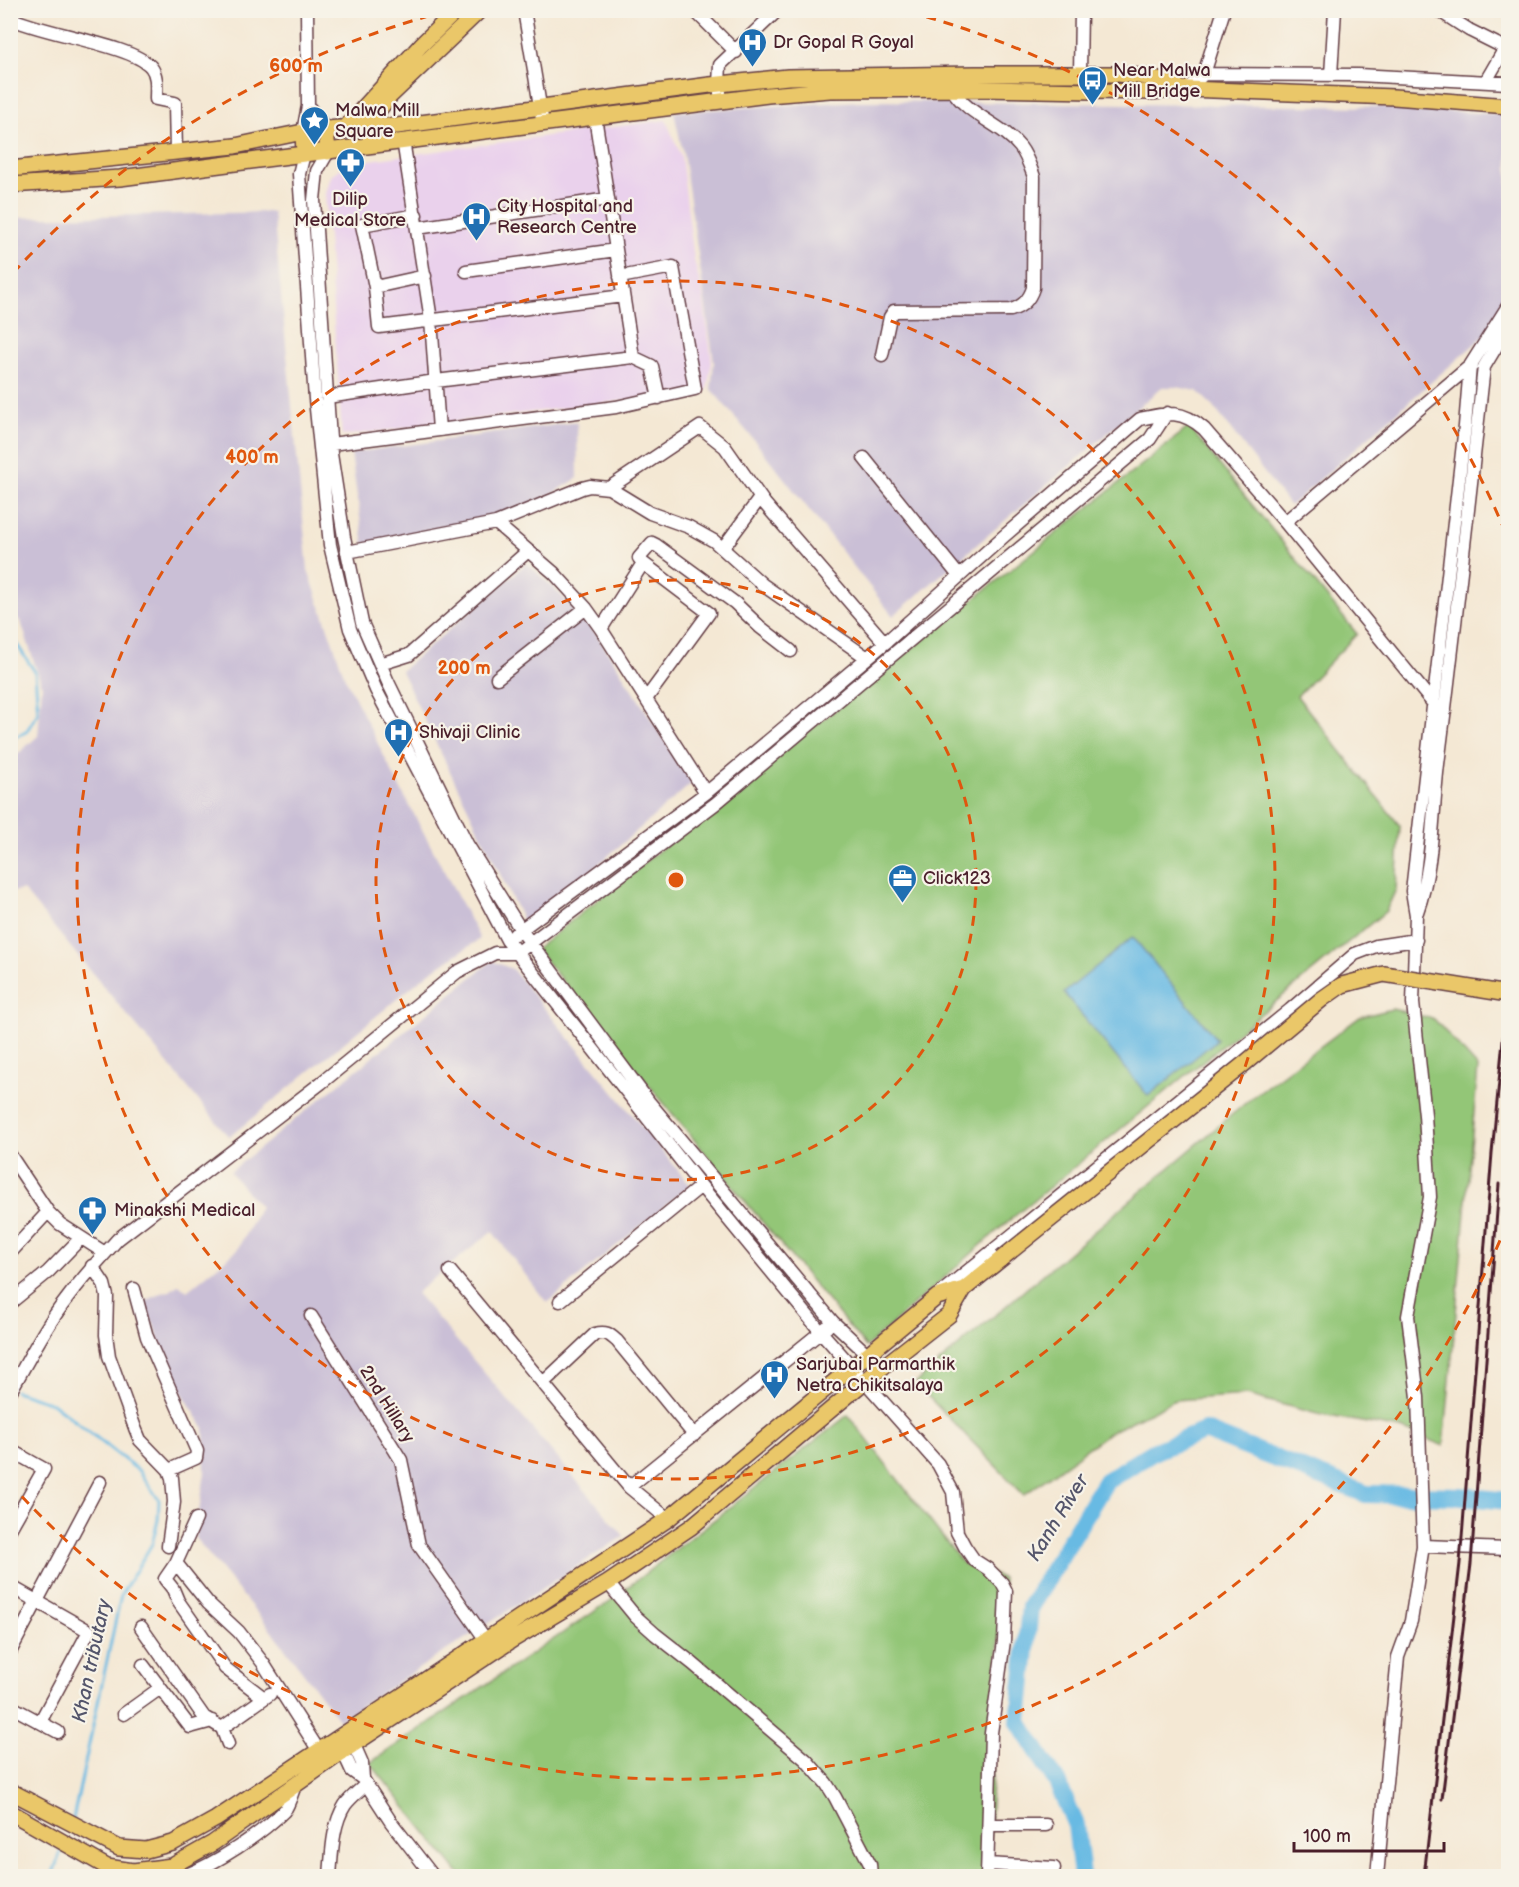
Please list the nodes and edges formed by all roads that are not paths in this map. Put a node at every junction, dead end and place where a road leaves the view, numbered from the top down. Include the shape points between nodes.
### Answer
1 (457, 10) edge
2 (480, 10) edge
3 (524, 10) edge
4 (778, 10) edge
5 (1081, 10) edge
6 (1224, 10) edge
7 (1335, 10) edge
8 (1438, 10) edge
9 (303, 11) edge
10 (695, 11) edge
11 (13, 19) edge
12 (1507, 45) edge
13 (736, 52) junction
14 (1080, 74) junction
15 (1204, 74) junction
16 (1331, 75) junction
17 (1486, 81) junction
18 (1509, 83) edge
19 (719, 84) junction
20 (942, 84) junction
21 (1187, 89) junction
22 (721, 101) junction
23 (308, 106) junction
24 (1509, 106) edge
25 (540, 107) junction
26 (595, 117) junction
27 (543, 124) junction
28 (366, 126) junction
29 (345, 128) junction
30 (326, 129) junction
31 (303, 132) junction
32 (403, 140) junction
33 (364, 146) junction
34 (346, 148) junction
35 (328, 152) junction
36 (176, 153) junction
37 (303, 154) junction
38 (10, 169) edge
39 (10, 185) edge
40 (608, 199) junction
41 (416, 221) junction
42 (616, 250) junction
43 (466, 271) dead end
44 (425, 276) junction
45 (620, 277) junction
46 (375, 287) junction
47 (623, 296) junction
48 (1509, 306) edge
49 (431, 320) junction
50 (1509, 327) edge
51 (882, 356) dead end
52 (633, 357) junction
53 (1470, 366) junction
54 (1484, 367) junction
55 (436, 381) junction
56 (327, 397) junction
57 (659, 398) junction
58 (1167, 413) junction
59 (439, 430) junction
60 (331, 444) junction
61 (864, 458) dead end
62 (609, 488) junction
63 (760, 498) junction
64 (1285, 522) junction
65 (496, 523) junction
66 (723, 548) junction
67 (528, 551) junction
68 (347, 552) junction
69 (643, 563) junction
70 (959, 576) junction
71 (355, 588) junction
72 (341, 592) junction
73 (586, 608) junction
74 (601, 629) junction
75 (885, 643) junction
76 (790, 651) dead end
77 (866, 657) junction
78 (380, 664) junction
79 (497, 678) dead end
80 (646, 699) junction
81 (1433, 703) junction
82 (1445, 711) junction
83 (706, 793) junction
84 (1416, 915) junction
85 (521, 930) junction
86 (1416, 939) junction
87 (507, 940) junction
88 (531, 943) junction
89 (495, 953) junction
90 (517, 953) junction
91 (1509, 994) edge
92 (10, 1155) edge
93 (701, 1186) junction
94 (48, 1212) junction
95 (81, 1238) junction
96 (105, 1253) junction
97 (10, 1254) edge
98 (92, 1266) junction
99 (450, 1271) dead end
100 (134, 1288) dead end
101 (964, 1289) junction
102 (937, 1297) junction
103 (560, 1301) dead end
104 (10, 1303) edge
105 (310, 1316) dead end
106 (833, 1322) junction
107 (821, 1332) junction
108 (866, 1353) junction
109 (852, 1366) junction
110 (880, 1370) junction
111 (866, 1381) junction
112 (543, 1383) junction
113 (10, 1392) edge
114 (694, 1435) junction
115 (10, 1450) edge
116 (169, 1470) junction
117 (100, 1482) dead end
118 (629, 1487) junction
119 (196, 1519) dead end
120 (668, 1519) junction
121 (10, 1528) edge
122 (168, 1546) dead end
123 (1423, 1546) junction
124 (1509, 1549) edge
125 (176, 1563) junction
126 (608, 1583) junction
127 (10, 1586) edge
128 (38, 1602) junction
129 (141, 1627) dead end
130 (486, 1640) junction
131 (10, 1652) edge
132 (144, 1665) dead end
133 (159, 1689) junction
134 (278, 1689) junction
135 (264, 1698) junction
136 (10, 1706) edge
137 (124, 1714) dead end
138 (40, 1722) junction
139 (217, 1724) junction
140 (58, 1732) dead end
141 (345, 1741) junction
142 (228, 1744) dead end
143 (319, 1751) junction
144 (364, 1782) junction
145 (295, 1785) junction
146 (10, 1791) edge
147 (10, 1812) edge
148 (989, 1825) junction
149 (1046, 1825) dead end
150 (1054, 1868) dead end
151 (987, 1870) edge
152 (184, 1876) edge
153 (330, 1876) edge
154 (433, 1876) edge
155 (871, 1876) edge
156 (1377, 1876) edge

1 - 29 main road
2 - 28 main road via 389,97
3 - 25 street
4 - 13 street
5 - 14 street
6 - 15 street
7 - 16 street
8 - 12 street via 1469,30
9 - 23 street
10 - 13 street
11 - 36 street via 130,53 150,67 156,78 156,99 175,103
12 - 17 street
13 - 19 street via 720,65
14 - 20 main road
14 - 21 main road via 1149,77
15 - 16 street
15 - 21 street
16 - 17 street
17 - 18 street
19 - 20 main road via 788,76
19 - 22 street
19 - 25 main road
20 - 21 main road via 1149,92
20 - 22 main road
20 - 51 street via 1011,138 1029,164 1034,177 1033,288 1026,302 1011,309 894,311
21 - 24 main road
22 - 26 main road
23 - 30 street
23 - 31 street
25 - 27 street
25 - 28 main road via 397,126
26 - 27 main road
26 - 40 street
27 - 32 main road
28 - 29 main road
28 - 33 main road
29 - 30 main road
29 - 34 main road
30 - 31 main road
30 - 35 main road
31 - 36 main road
31 - 37 main road
32 - 33 main road
32 - 41 street
33 - 34 main road
34 - 35 main road
35 - 37 main road
35 - 56 street via 317,171 314,201
36 - 38 main road
37 - 39 main road via 120,178
37 - 72 street via 299,174 315,399 330,545
40 - 41 street
40 - 42 street
41 - 44 street
41 - 46 street via 362,225
42 - 43 street
42 - 45 street
44 - 46 street
44 - 49 street
45 - 47 street
45 - 57 street via 673,267 695,389
46 - 49 street via 379,327
47 - 49 street
47 - 52 street
48 - 53 street
49 - 55 street
50 - 54 street
52 - 55 street
52 - 57 street via 652,366
53 - 54 street
53 - 64 street
53 - 81 street
54 - 82 street
55 - 56 street
55 - 59 street
56 - 60 street
57 - 59 street
58 - 64 street via 1182,414 1204,429
58 - 70 street via 1140,419
58 - 88 street via 1150,439 715,804
59 - 60 street
60 - 68 street
61 - 70 street
62 - 63 street via 700,427 725,447
62 - 65 street via 590,486 576,490
62 - 66 street via 650,513 689,527
63 - 66 street
63 - 75 street
64 - 81 street
65 - 67 street
65 - 68 street
66 - 77 street via 763,585
67 - 73 street
67 - 78 street via 409,655
68 - 71 street
69 - 74 street
69 - 76 street via 639,557 653,543 735,603
69 - 80 street via 709,613
70 - 75 street
71 - 72 street
71 - 78 street via 362,623
72 - 87 street via 350,629 376,690
73 - 74 street
73 - 79 street
74 - 80 street
75 - 77 street
77 - 83 street
78 - 85 street via 467,844
80 - 83 street
81 - 82 street
81 - 84 street via 1412,891
82 - 84 street via 1425,889
83 - 85 street
84 - 86 street
85 - 87 street
85 - 88 street
86 - 102 street via 1355,954
86 - 123 street via 1413,1003 1430,1197 1408,1316 1418,1397
87 - 89 street
87 - 90 street
88 - 90 street
88 - 106 street via 649,1102
89 - 90 street
89 - 96 street via 440,984
90 - 93 street
91 - 101 main road, bridge via 1384,974 1342,985
92 - 94 street
93 - 103 street
93 - 107 street
94 - 95 street
94 - 97 street
95 - 96 street
95 - 104 street
96 - 98 street
98 - 113 street via 64,1301
98 - 116 street via 104,1284 109,1356 135,1428 140,1440
99 - 112 street
100 - 116 street via 147,1337 197,1451 196,1458
101 - 102 main road
101 - 110 main road via 949,1315
102 - 108 main road
105 - 130 street, 2nd Hillary via 401,1460 419,1545
106 - 107 street
106 - 108 street
107 - 109 street
107 - 114 street
108 - 109 main road
108 - 110 street
109 - 111 street
109 - 120 main road
110 - 111 main road
111 - 126 main road via 691,1527
111 - 148 street via 938,1464 953,1492 957,1532 965,1547 1006,1591 1004,1641 991,1733
112 - 114 street via 595,1334 609,1334
112 - 118 street
114 - 118 street
115 - 121 street via 44,1469
116 - 122 street via 174,1502
117 - 128 street
118 - 120 street
119 - 125 street
120 - 130 main road
123 - 124 street
123 - 156 street via 1411,1621 1398,1657
125 - 134 street via 208,1603 239,1632
125 - 135 street via 165,1579 177,1601 225,1668
126 - 141 main road
126 - 155 street via 635,1616 819,1775 870,1864
127 - 128 street
128 - 131 street
128 - 138 street via 89,1631
129 - 139 street via 204,1717
130 - 141 main road
132 - 133 street
133 - 137 street
133 - 139 street via 190,1727
134 - 135 street
134 - 143 street
135 - 139 street
136 - 138 street
138 - 140 street
139 - 142 street
141 - 143 main road
141 - 144 street via 362,1763
141 - 145 main road
143 - 146 main road via 216,1819 174,1843 146,1850 119,1848
144 - 153 street via 345,1805 340,1818
144 - 154 street
145 - 147 main road via 213,1843 172,1866 132,1871 107,1867
145 - 152 street via 285,1809 255,1834 205,1868
148 - 149 street
148 - 151 street
150 - 151 street

